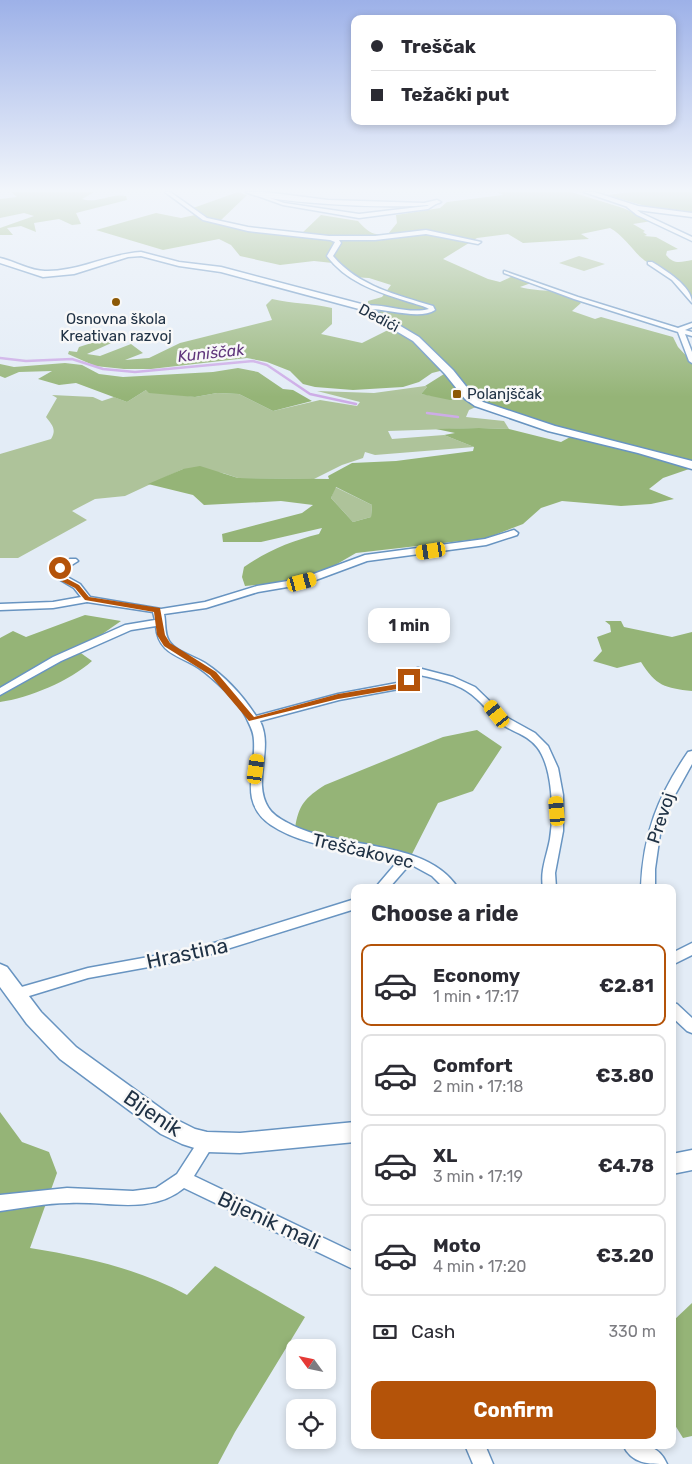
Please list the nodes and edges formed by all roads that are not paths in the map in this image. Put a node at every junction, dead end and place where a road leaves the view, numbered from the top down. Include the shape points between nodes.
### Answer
1 (1, 260) edge
2 (109, 260) edge
3 (165, 260) edge
4 (335, 260) edge
5 (650, 263) dead end
6 (506, 272) dead end
7 (692, 301) edge
8 (362, 306) junction
9 (692, 325) edge
10 (680, 329) junction
11 (692, 334) edge
12 (692, 361) edge
13 (692, 465) edge
14 (514, 532) dead end
15 (73, 561) dead end
16 (87, 599) junction
17 (0, 607) edge
18 (160, 617) junction
19 (418, 671) joint
20 (0, 692) edge
21 (252, 720) junction
22 (692, 755) edge
23 (688, 766) edge
24 (408, 858) junction
25 (385, 884) edge
26 (448, 884) edge
27 (549, 884) edge
28 (648, 884) edge
29 (351, 905) edge
30 (692, 948) edge
31 (676, 958) edge
32 (0, 972) edge
33 (16, 994) junction
34 (676, 1012) edge
35 (692, 1027) edge
36 (351, 1132) edge
37 (207, 1142) junction
38 (692, 1160) edge
39 (676, 1163) edge
40 (183, 1179) junction
41 (0, 1203) edge
42 (351, 1260) edge
43 (477, 1449) edge
44 (638, 1449) edge
45 (483, 1464) edge
46 (657, 1464) edge

1 - 2 street, Dedići via 43,274 74,271
3 - 8 street, Dedići via 221,270
4 - 8 street via 352,276 396,298 431,307 432,310 424,313
5 - 7 street via 674,279
6 - 10 street via 576,298
8 - 13 street, Dedići via 416,338 479,404 552,429
9 - 10 street
10 - 11 street
10 - 12 street
14 - 18 street via 486,542 365,558 302,582 257,589
15 - 16 street via 60,568 57,575 77,586
16 - 17 street via 53,605
16 - 18 street via 155,609
18 - 20 street via 57,659
18 - 21 street, Treščakovec via 161,635 167,645 213,673
19 - 21 street via 400,686 338,697
19 - 27 street via 471,688 503,720 536,738 546,748 553,767 558,832
21 - 24 street, Treščakovec via 259,734 255,777 257,792 272,820 300,837 317,842
22 - 23 street, Prevoj
23 - 28 street, Prevoj via 665,799 657,822 649,858
24 - 25 street
24 - 26 street, Treščakovec
29 - 33 street, Hrastina via 234,944 88,973
30 - 31 street
32 - 33 street, Bijenik
33 - 37 street, Bijenik via 68,1053 169,1127 190,1138
34 - 35 street
36 - 37 street, Bijenik via 265,1142
37 - 40 street
38 - 39 street
40 - 41 street via 163,1194 142,1199 78,1195
40 - 42 street, Bijenik mali
43 - 45 street
44 - 46 street

